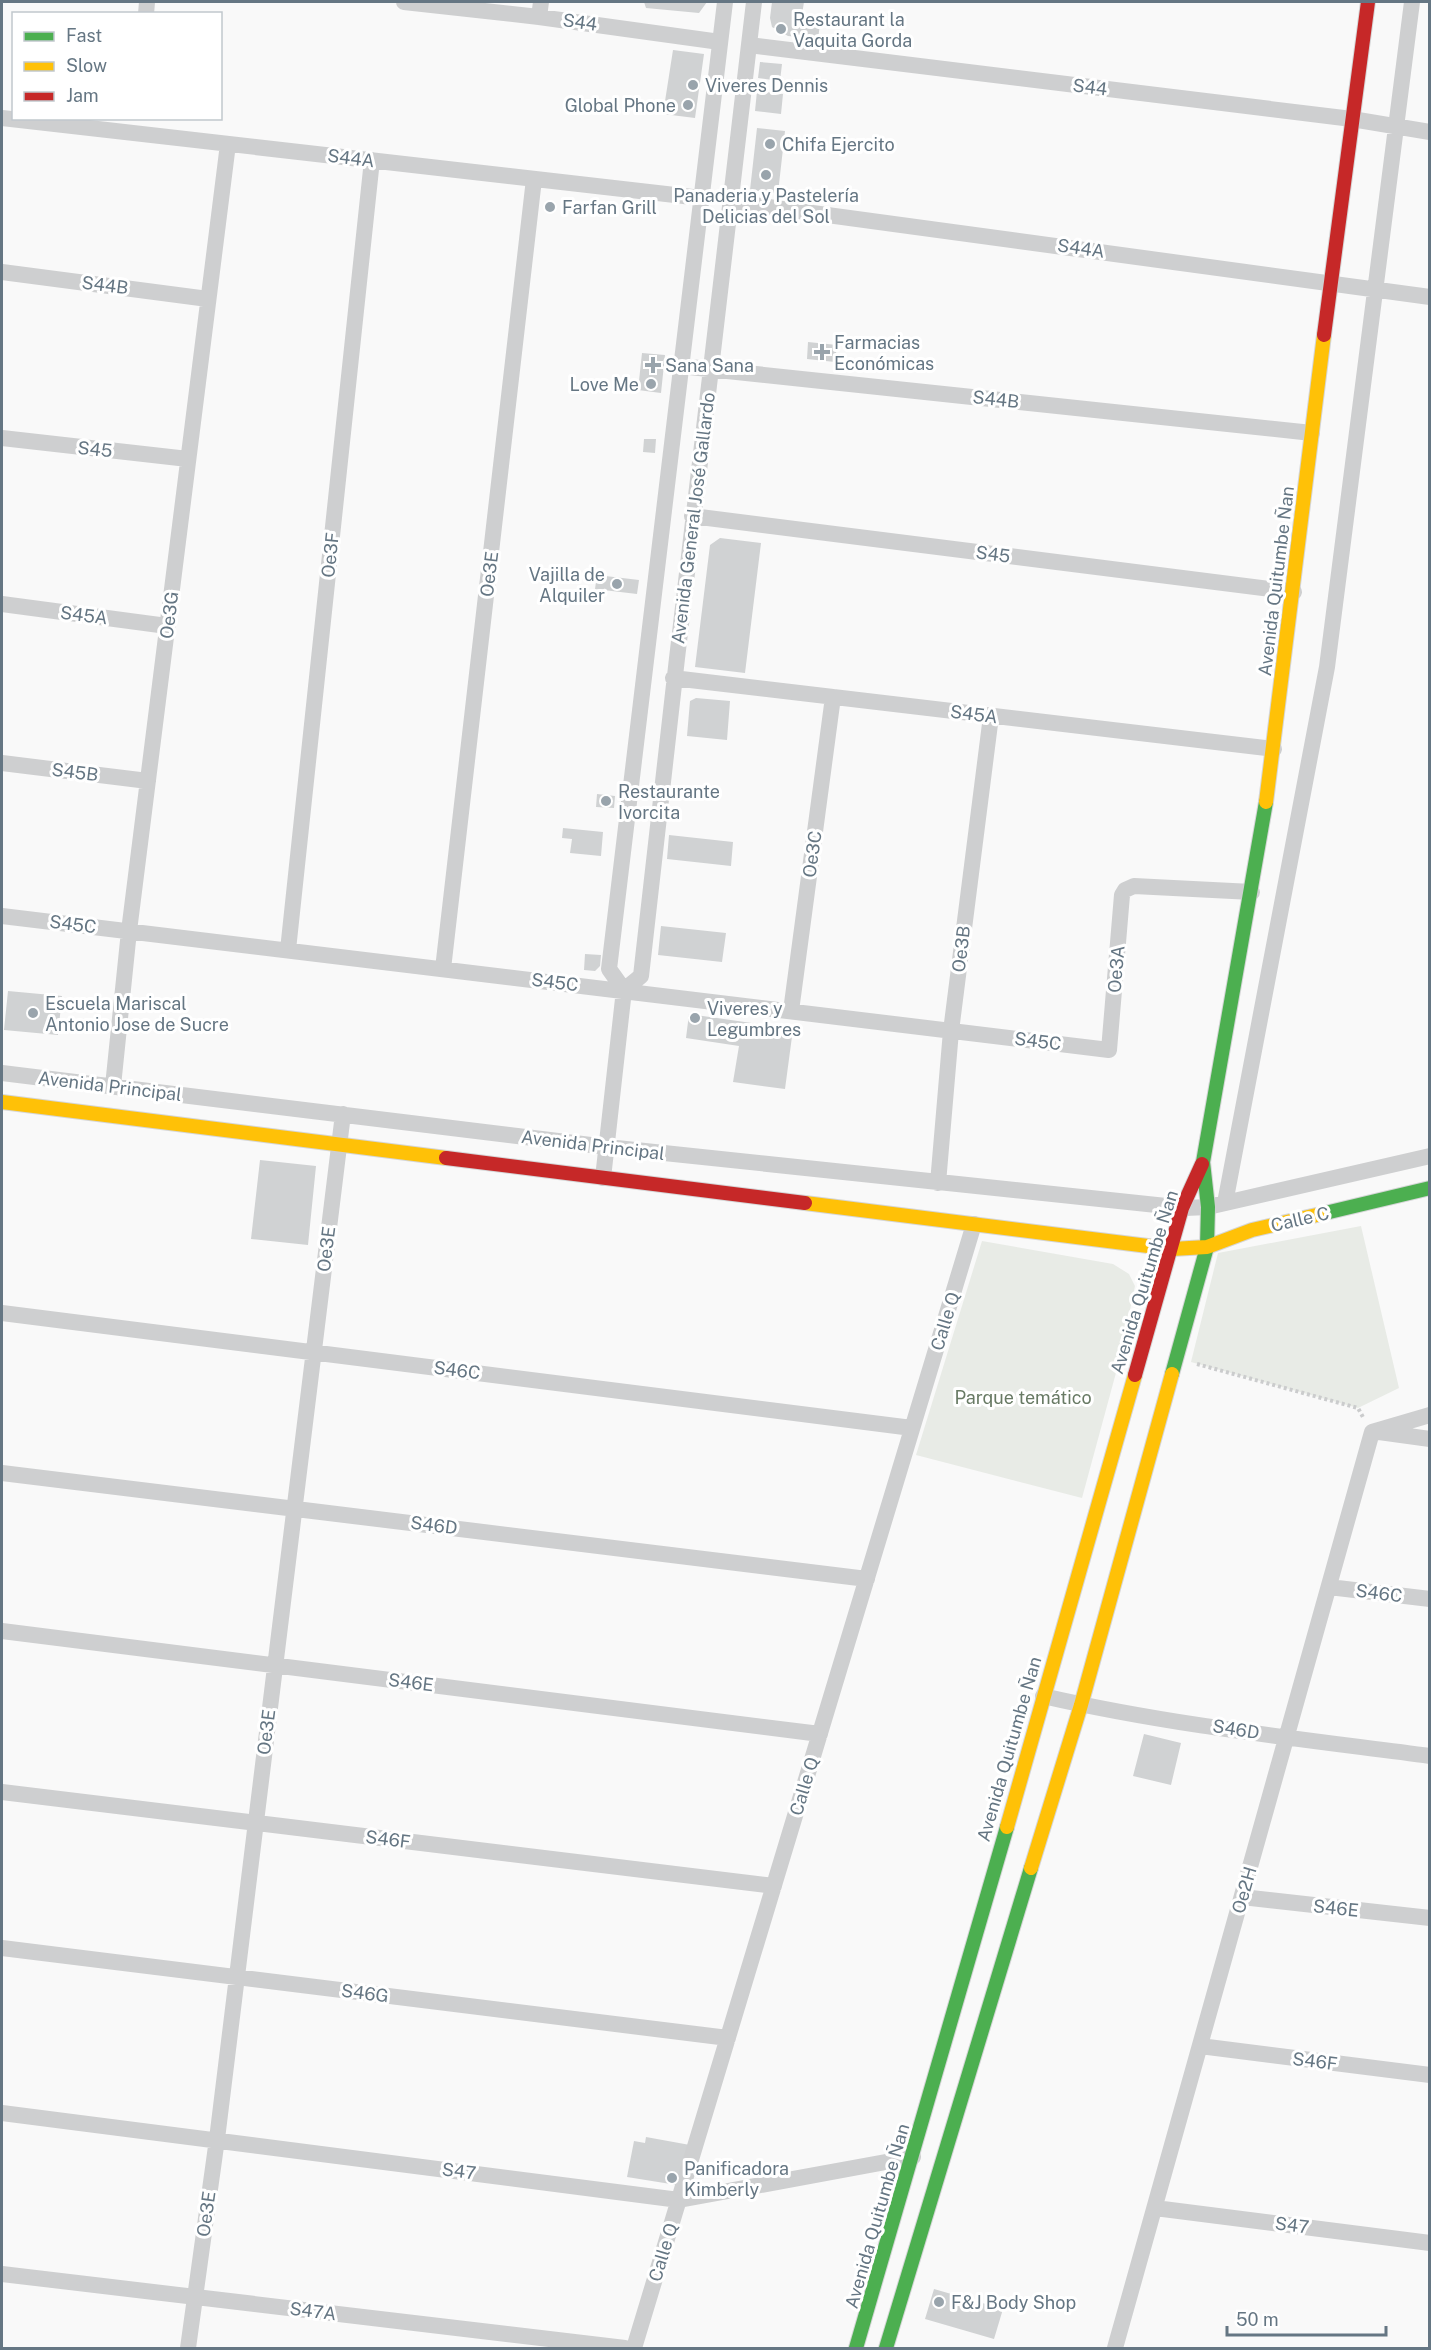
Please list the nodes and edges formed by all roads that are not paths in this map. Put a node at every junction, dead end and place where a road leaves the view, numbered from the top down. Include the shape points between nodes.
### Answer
1 (404, 2) edge
2 (725, 2) edge
3 (754, 2) edge
4 (1368, 2) edge
5 (1412, 2) edge
6 (540, 9) edge
7 (720, 42) junction
8 (749, 45) junction
9 (1352, 119) junction
10 (35, 120) edge
11 (134, 126) edge
12 (1396, 126) junction
13 (1430, 132) edge
14 (228, 144) junction
15 (372, 160) junction
16 (534, 179) junction
17 (701, 198) junction
18 (732, 202) junction
19 (2, 272) edge
20 (1330, 281) junction
21 (1377, 288) junction
22 (1430, 297) edge
23 (208, 299) junction
24 (681, 366) junction
25 (712, 369) junction
26 (1312, 433) junction
27 (2, 438) edge
28 (188, 459) junction
29 (692, 516) junction
30 (1294, 592) junction
31 (2, 604) edge
32 (167, 626) junction
33 (673, 678) junction
34 (832, 697) junction
35 (991, 716) junction
36 (1274, 749) junction
37 (2, 763) edge
38 (148, 781) junction
39 (1252, 892) junction
40 (2, 916) edge
41 (129, 931) junction
42 (288, 950) junction
43 (443, 969) junction
44 (624, 990) junction
45 (791, 1011) junction
46 (951, 1031) junction
47 (1109, 1050) joint
48 (2, 1073) edge
49 (112, 1086) junction
50 (2, 1102) edge
51 (343, 1114) junction
52 (338, 1145) junction
53 (607, 1147) junction
54 (1430, 1156) edge
55 (1203, 1162) junction
56 (603, 1178) junction
57 (938, 1184) junction
58 (1430, 1188) edge
59 (1225, 1203) junction
60 (1208, 1207) junction
61 (1183, 1208) junction
62 (974, 1224) junction
63 (1207, 1247) junction
64 (1172, 1249) junction
65 (2, 1313) edge
66 (313, 1352) junction
67 (1430, 1415) edge
68 (912, 1428) junction
69 (1372, 1431) junction
70 (1430, 1439) edge
71 (2, 1473) edge
72 (294, 1508) junction
73 (867, 1579) junction
74 (1329, 1587) junction
75 (1430, 1599) edge
76 (2, 1631) edge
77 (274, 1665) junction
78 (1043, 1696) junction
79 (1082, 1705) junction
80 (820, 1734) junction
81 (1286, 1737) junction
82 (1430, 1756) edge
83 (2, 1792) edge
84 (255, 1822) junction
85 (774, 1886) junction
86 (1242, 1897) junction
87 (1430, 1918) edge
88 (2, 1948) edge
89 (236, 1978) junction
90 (728, 2038) junction
91 (1200, 2046) junction
92 (1430, 2075) edge
93 (2, 2113) edge
94 (217, 2139) junction
95 (914, 2157) junction
96 (679, 2200) junction
97 (1155, 2208) junction
98 (1430, 2243) edge
99 (2, 2274) edge
100 (195, 2297) junction
101 (188, 2349) edge
102 (625, 2349) edge
103 (634, 2349) edge
104 (856, 2349) edge
105 (886, 2349) edge
106 (1115, 2349) edge

1 - 6 street, S44
2 - 7 street, Avenida General José Gallardo
3 - 8 street, Avenida General José Gallardo
4 - 9 street, Avenida Quitumbe Ñan
5 - 12 street
6 - 7 street, S44
7 - 17 street, Avenida General José Gallardo
8 - 9 street, S44
8 - 18 street, Avenida General José Gallardo
9 - 12 street, S44
9 - 20 street, Avenida Quitumbe Ñan
10 - 11 street, S44A
11 - 14 street, S44A
12 - 13 street, S44
12 - 21 street
14 - 15 street, S44A
14 - 23 street, Oe3G
15 - 16 street, S44A
15 - 42 street, Oe3F
16 - 17 street, S44A
16 - 43 street, Oe3E
17 - 24 street, Avenida General José Gallardo
18 - 20 street, S44A
18 - 25 street, Avenida General José Gallardo
19 - 23 street, S44B
20 - 21 street, S44A
20 - 26 street, Avenida Quitumbe Ñan
21 - 22 street, S44A
21 - 59 street via 1327,667
23 - 28 street, Oe3G
24 - 25 street, S44B
24 - 44 street, Avenida General José Gallardo via 609,969
25 - 26 street, S44B
25 - 29 street, Avenida General José Gallardo
26 - 30 street, Avenida Quitumbe Ñan
27 - 28 street, S45
28 - 32 street, Oe3G
29 - 30 street, S45
29 - 33 street, Avenida General José Gallardo
30 - 36 street, Avenida Quitumbe Ñan
31 - 32 street, S45A
32 - 38 street, Oe3G
33 - 34 street, S45A
33 - 44 street, Avenida General José Gallardo via 641,976
34 - 35 street, S45A
34 - 45 street, Oe3C
35 - 36 street, S45A
35 - 46 street, Oe3B
36 - 39 street, Avenida Quitumbe Ñan
37 - 38 street, S45B
38 - 41 street, Oe3G
39 - 47 street, Oe3A via 1134,886 1125,890
39 - 55 street, Avenida Quitumbe Ñan
40 - 41 street, S45C
41 - 42 street, S45C
41 - 49 street, Oe3G
42 - 43 street, S45C
43 - 44 street, S45C
44 - 45 street, S45C
44 - 53 street
45 - 46 street, S45C
46 - 47 street, S45C
46 - 57 street, Oe3B
48 - 49 street, Avenida Principal
49 - 51 street, Avenida Principal
50 - 52 street, Avenida Principal
51 - 52 street, Oe3E
51 - 53 street, Avenida Principal
52 - 56 street, Avenida Principal
52 - 66 street, Oe3E
53 - 56 street
53 - 57 street, Avenida Principal
54 - 59 street, Calle C
55 - 60 street, Avenida Quitumbe Ñan
55 - 61 street, Avenida Quitumbe Ñan
56 - 62 street, Avenida Principal
57 - 61 street, Avenida Principal
58 - 63 street, Calle C via 1252,1230
59 - 60 street, Calle C
60 - 61 street, Calle C
60 - 63 street, Avenida Quitumbe Ñan
61 - 64 street, Avenida Quitumbe Ñan
62 - 64 street, Avenida Principal
62 - 68 street, Calle Q
63 - 64 street, Calle C
63 - 79 street, Avenida Quitumbe Ñan
64 - 78 street, Avenida Quitumbe Ñan
65 - 66 street, S46C
66 - 68 street, S46C
66 - 72 street, Oe3E
67 - 69 street
68 - 73 street, Calle Q
69 - 70 street
69 - 74 street, Oe2H
71 - 72 street, S46D
72 - 73 street, S46D
72 - 77 street, Oe3E
73 - 80 street, Calle Q
74 - 75 street, S46C
74 - 81 street, Oe2H
76 - 77 street, S46E
77 - 80 street, S46E
77 - 84 street, Oe3E
78 - 79 street, S46D
78 - 95 street, Avenida Quitumbe Ñan
79 - 81 street, S46D
79 - 105 street, Avenida Quitumbe Ñan
80 - 85 street, Calle Q
81 - 82 street, S46D
81 - 86 street, Oe2H
83 - 84 street, S46F
84 - 85 street, S46F
84 - 89 street, Oe3E
85 - 90 street, Calle Q
86 - 87 street, S46E
86 - 91 street, Oe2H
88 - 89 street, S46G
89 - 90 street, S46G
89 - 94 street, Oe3E
90 - 96 street, Calle Q
91 - 92 street, S46F
91 - 97 street, Oe2H
93 - 94 street, S47
94 - 96 street, S47
94 - 100 street, Oe3E
95 - 96 street, S47
95 - 104 street, Avenida Quitumbe Ñan
96 - 103 street, Calle Q
97 - 98 street, S47
97 - 106 street, Oe2H
99 - 100 street, S47A
100 - 101 street, Oe3E
100 - 102 street, S47A

